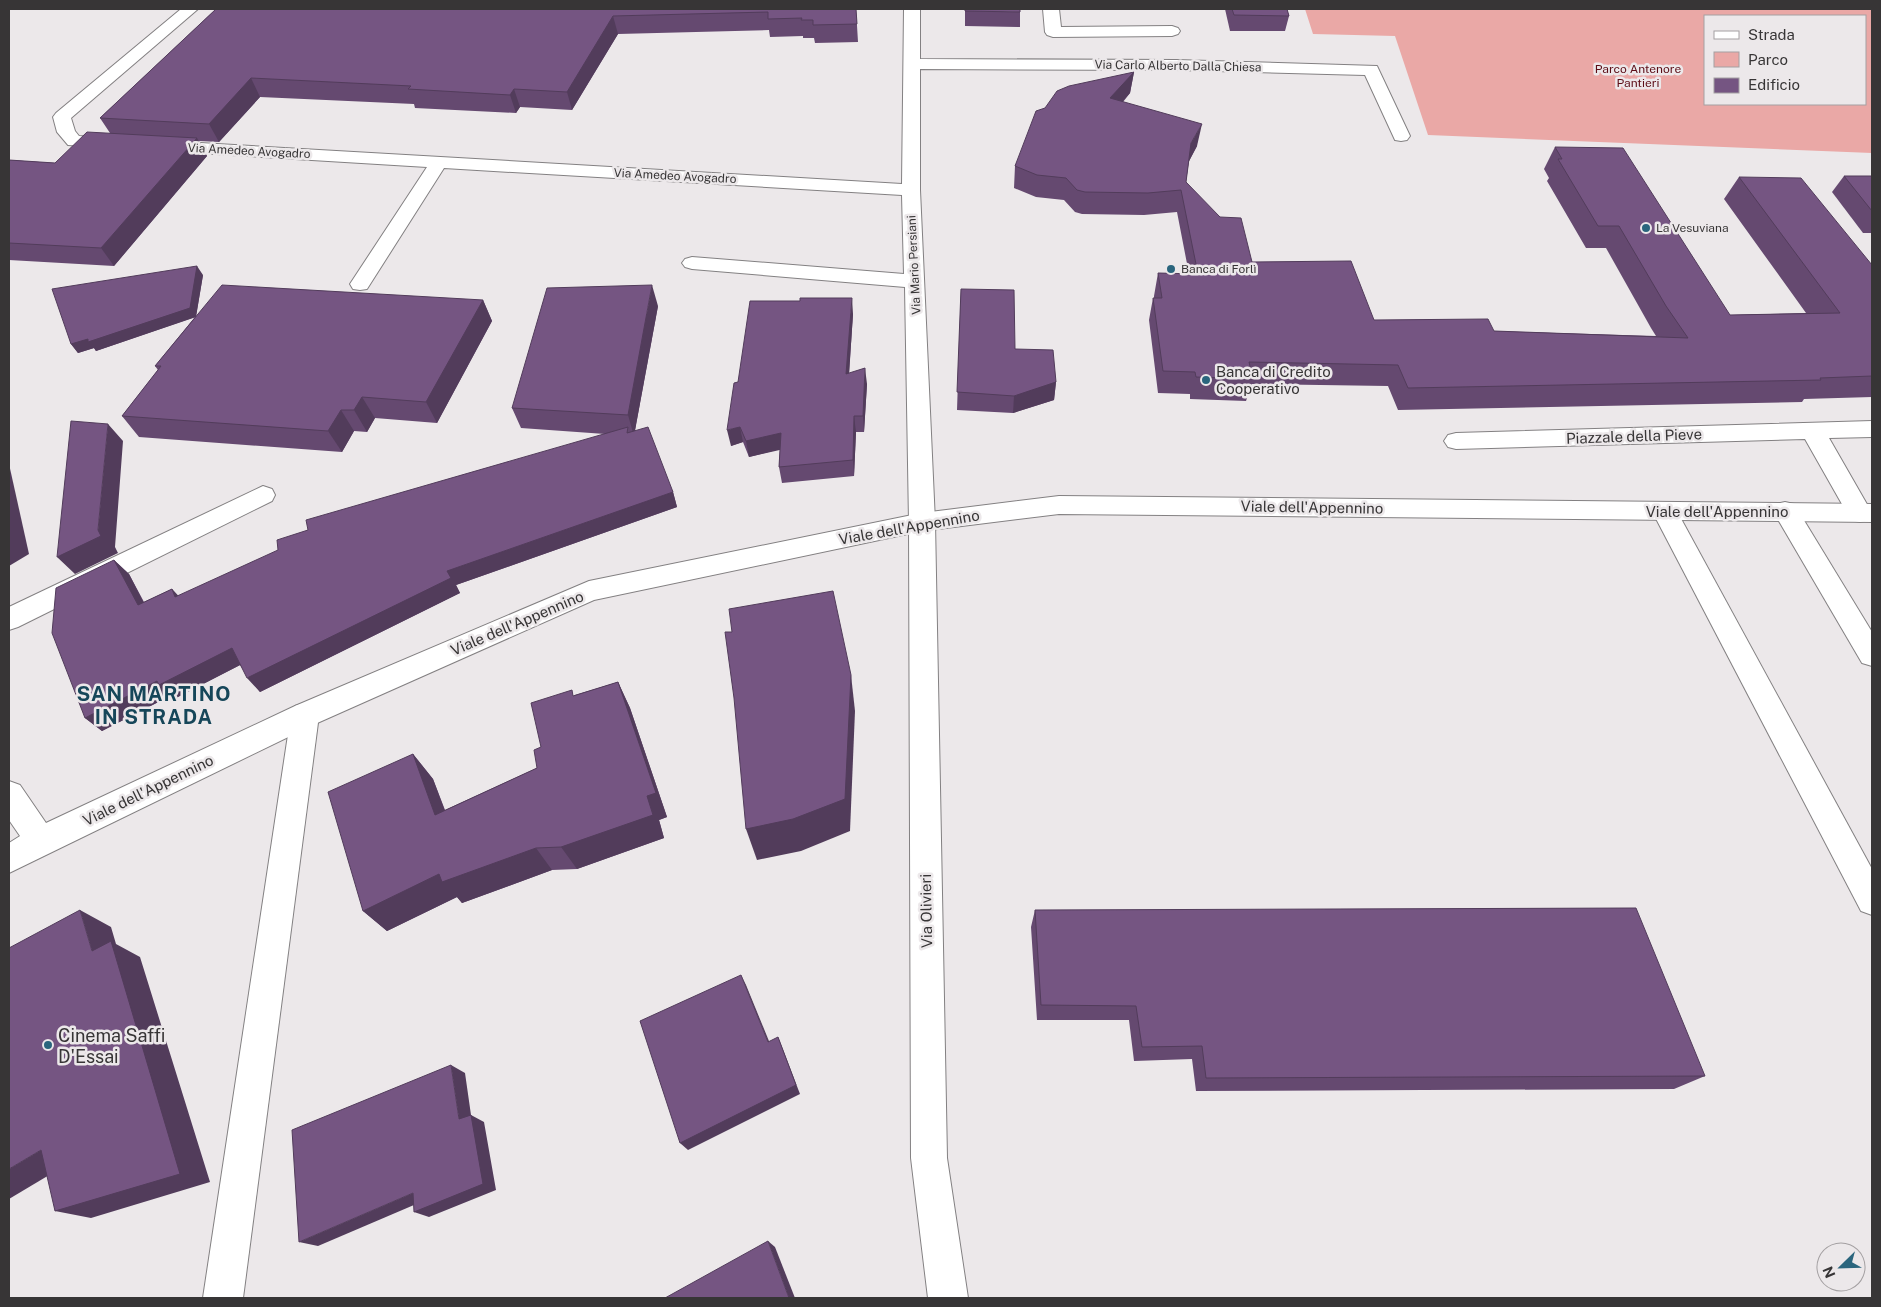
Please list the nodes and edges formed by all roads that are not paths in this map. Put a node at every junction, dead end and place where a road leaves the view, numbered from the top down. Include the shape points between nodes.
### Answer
1 (190, 9) edge
2 (912, 9) edge
3 (1051, 9) edge
4 (912, 64) junction
5 (1176, 65) junction
6 (1402, 136) dead end
7 (133, 144) edge
8 (153, 146) edge
9 (439, 162) junction
10 (910, 190) junction
11 (692, 263) dead end
12 (915, 281) junction
13 (360, 284) dead end
14 (1872, 429) edge
15 (1812, 430) junction
16 (1456, 441) dead end
17 (263, 495) dead end
18 (1664, 511) junction
19 (1785, 511) junction
20 (1866, 513) edge
21 (922, 522) junction
22 (9, 619) edge
23 (1872, 655) edge
24 (305, 715) junction
25 (9, 795) edge
26 (41, 841) junction
27 (9, 858) edge
28 (1872, 900) edge
29 (223, 1298) edge
30 (948, 1298) edge

1 - 7 street via 62,117 66,132 74,141
2 - 4 street, Via Mario Persiani
3 - 5 street via 1054,32 1172,24
4 - 5 street, Via Carlo Alberto Dalla Chiesa
4 - 10 street, Via Mario Persiani
5 - 6 street, Via Carlo Alberto Dalla Chiesa via 1371,70
8 - 9 street, Via Amedeo Avogadro
9 - 10 street, Via Amedeo Avogadro
9 - 13 street
10 - 12 street, Via Mario Persiani
11 - 12 street
12 - 21 street, Via Mario Persiani
14 - 15 street, Piazzale della Pieve
15 - 16 street, Piazzale della Pieve
15 - 20 street
17 - 22 street
18 - 19 street, Viale dell'Appennino
18 - 21 street, Viale dell'Appennino via 1059,505
18 - 28 street
19 - 20 street, Viale dell'Appennino
19 - 23 street
21 - 24 street, Viale dell'Appennino via 589,591
21 - 30 street, Via Olivieri via 929,1158
24 - 26 street, Viale dell'Appennino
24 - 29 street
25 - 26 street
26 - 27 street, Viale dell'Appennino

